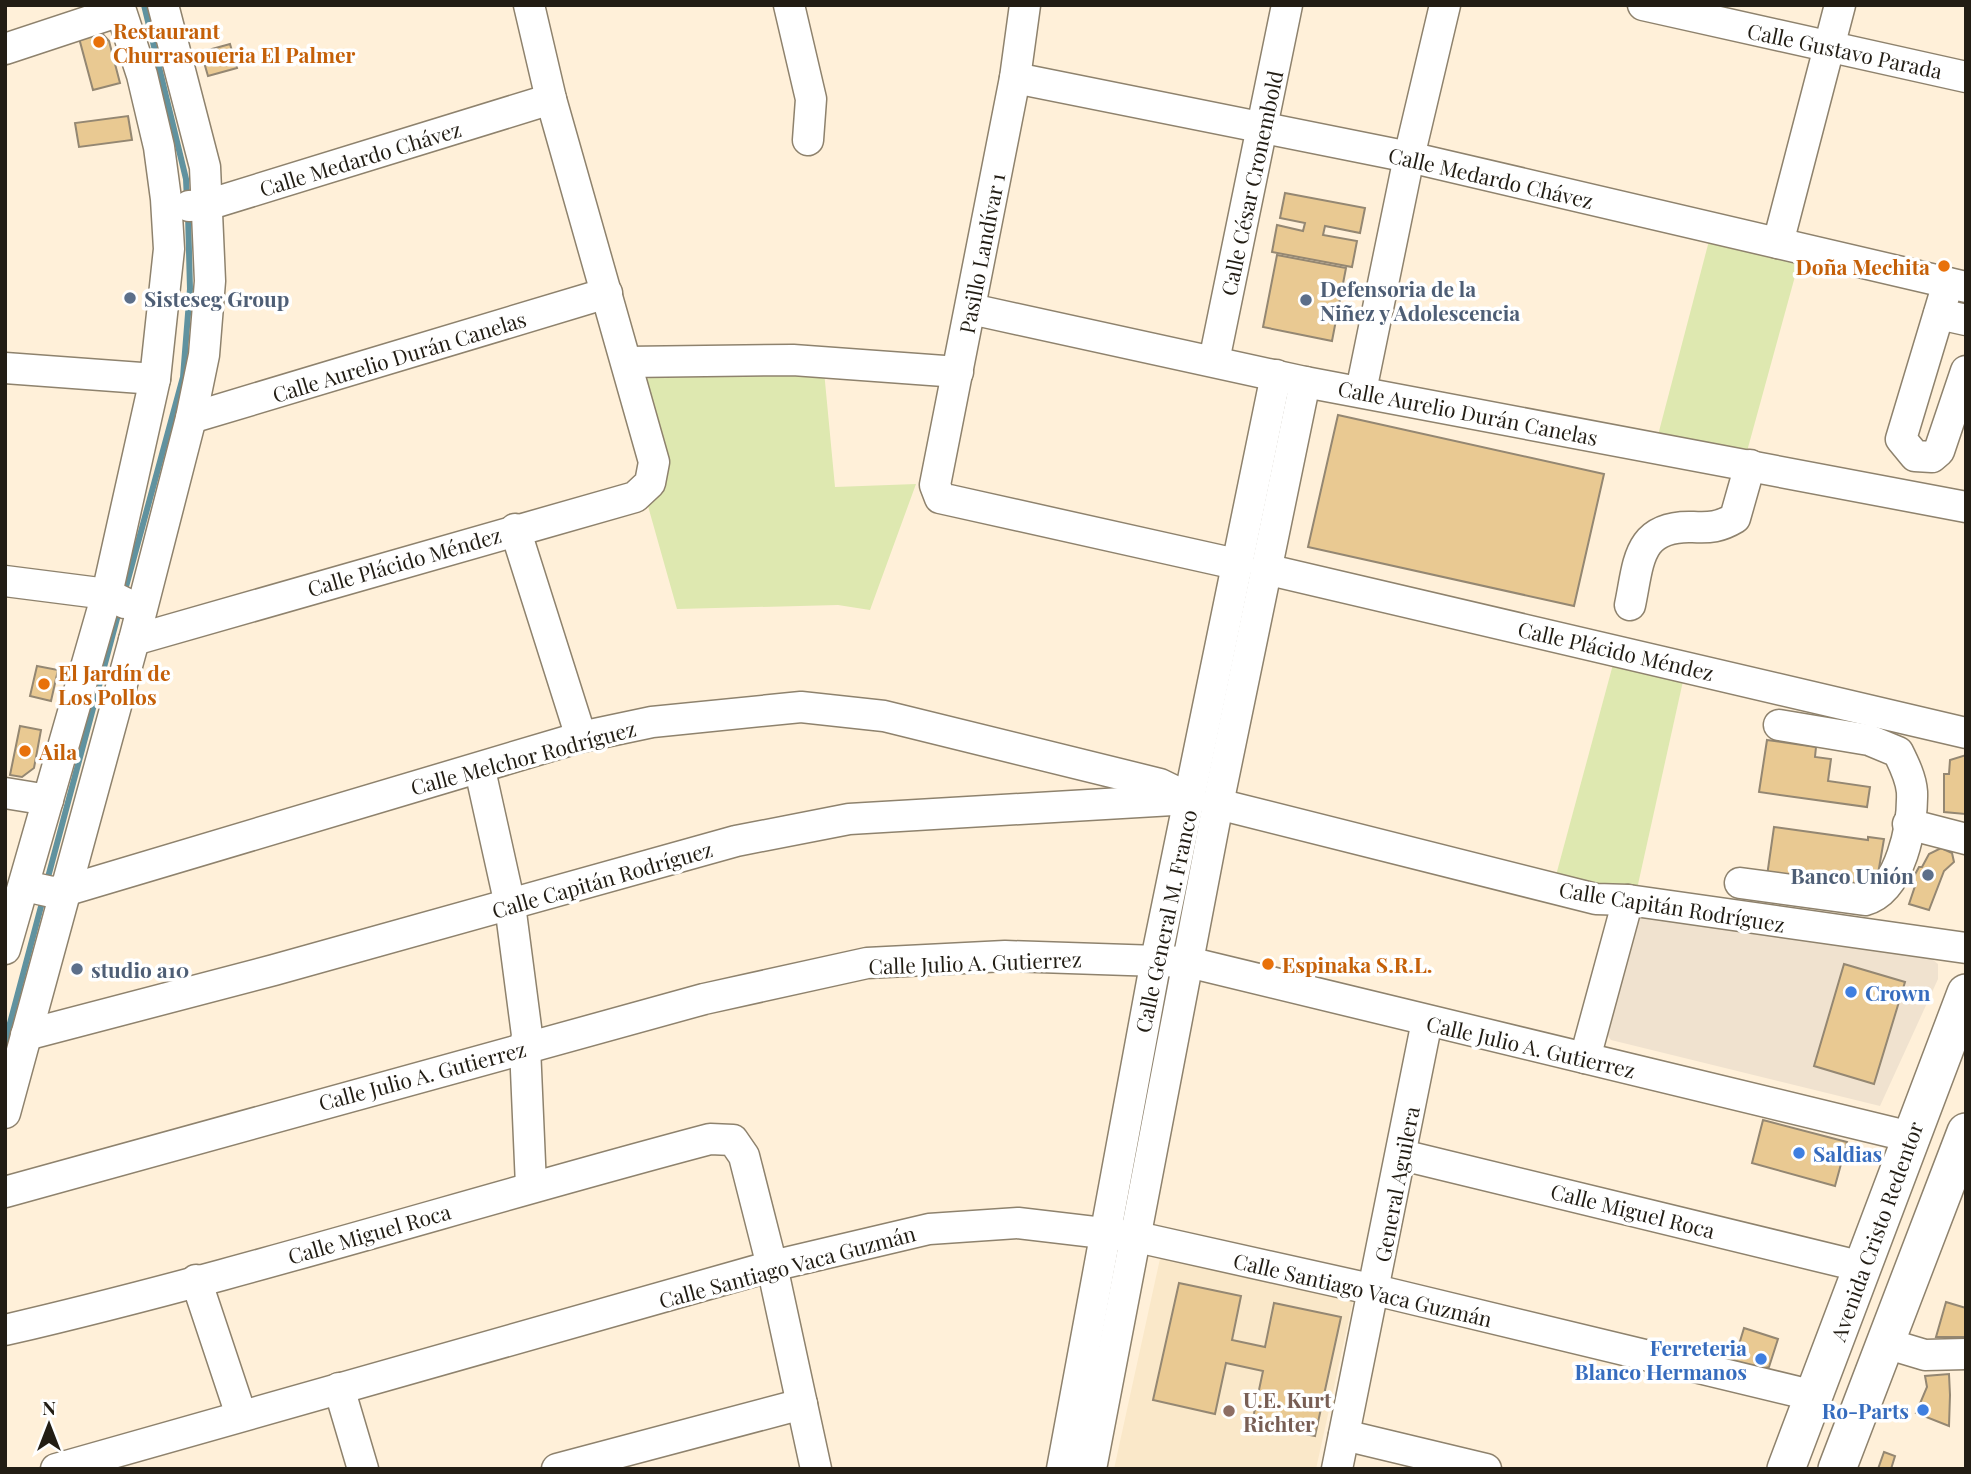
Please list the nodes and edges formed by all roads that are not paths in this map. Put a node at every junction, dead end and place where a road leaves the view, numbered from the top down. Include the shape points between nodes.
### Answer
1 (163, 5) edge
2 (529, 5) edge
3 (789, 5) edge
4 (1025, 5) edge
5 (1287, 5) edge
6 (1445, 5) edge
7 (1643, 5) edge
8 (1840, 5) edge
9 (119, 8) edge
10 (1723, 14) edge
11 (1829, 46) junction
12 (5, 49) edge
13 (1966, 76) edge
14 (1014, 78) junction
15 (551, 99) junction
16 (1263, 127) junction
17 (808, 140) dead end
18 (1409, 157) junction
19 (187, 206) junction
20 (1778, 243) junction
21 (1957, 285) edge
22 (607, 293) junction
23 (971, 309) junction
24 (1952, 317) edge
25 (1214, 361) junction
26 (627, 362) junction
27 (5, 368) edge
28 (1966, 371) edge
29 (958, 372) junction
30 (155, 379) junction
31 (1290, 379) junction
32 (1361, 391) junction
33 (191, 418) junction
34 (1274, 459) junction
35 (1750, 465) junction
36 (1966, 507) edge
37 (515, 529) junction
38 (1236, 564) junction
39 (1265, 569) junction
40 (5, 581) edge
41 (123, 602) junction
42 (1630, 606) dead end
43 (134, 640) junction
44 (1779, 725) dead end
45 (1966, 733) edge
46 (582, 737) junction
47 (480, 769) junction
48 (5, 793) edge
49 (48, 800) junction
50 (1204, 801) junction
51 (1910, 819) junction
52 (1966, 823) edge
53 (1966, 839) edge
54 (1740, 883) dead end
55 (45, 889) junction
56 (1628, 900) junction
57 (510, 905) junction
58 (1966, 948) edge
59 (5, 949) edge
60 (1156, 960) junction
61 (1188, 962) junction
62 (1966, 993) edge
63 (1427, 1021) junction
64 (26, 1035) junction
65 (525, 1047) junction
66 (1585, 1058) junction
67 (5, 1113) edge
68 (1966, 1132) edge
69 (1911, 1137) junction
70 (1402, 1155) junction
71 (531, 1186) junction
72 (5, 1192) edge
73 (1954, 1198) edge
74 (1104, 1233) junction
75 (1137, 1237) junction
76 (772, 1266) junction
77 (1863, 1267) junction
78 (196, 1280) junction
79 (1375, 1290) junction
80 (5, 1330) edge
81 (1885, 1343) junction
82 (1966, 1354) edge
83 (339, 1388) junction
84 (802, 1404) junction
85 (1809, 1412) junction
86 (241, 1415) junction
87 (1344, 1435) junction
88 (56, 1469) edge
89 (363, 1469) edge
90 (557, 1469) edge
91 (816, 1469) edge
92 (1062, 1469) edge
93 (1091, 1469) edge
94 (1337, 1469) edge
95 (1486, 1469) edge
96 (1786, 1469) edge
97 (1797, 1469) edge
98 (1837, 1469) edge

1 - 19 street via 205,167
2 - 15 street
3 - 17 street via 811,99
4 - 14 street, Pasillo Landívar 1
5 - 16 street, Calle César Cronembold
6 - 18 street
7 - 10 street, Calle Gustavo Parada
8 - 11 street
9 - 12 street
9 - 19 street via 156,135
10 - 11 street, Calle Gustavo Parada
11 - 13 street, Calle Gustavo Parada
11 - 20 street
14 - 16 street, Calle Medardo Chávez
14 - 23 street, Pasillo Landívar 1
15 - 19 street, Calle Medardo Chávez
15 - 22 street
16 - 18 street, Calle Medardo Chávez
16 - 25 street, Calle César Cronembold
18 - 20 street, Calle Medardo Chávez
18 - 32 street
19 - 30 street via 169,249
19 - 33 street via 210,281 204,355
20 - 21 street, Calle Medardo Chávez
21 - 24 street
22 - 26 street
22 - 33 street, Calle Aurelio Durán Canelas
23 - 25 street, Calle Aurelio Durán Canelas
23 - 29 street, Pasillo Landívar 1
24 - 28 street via 1901,439 1915,456 1925,459 1939,451
25 - 31 street, Calle Aurelio Durán Canelas
26 - 29 street via 793,360
26 - 37 street, Calle Plácido Méndez via 654,462 650,483 635,498
27 - 30 street
29 - 38 street, Pasillo Landívar 1 via 934,485 940,498
30 - 41 street
31 - 32 street, Calle Aurelio Durán Canelas
31 - 34 street, Calle General M. Franco
32 - 35 street, Calle Aurelio Durán Canelas
33 - 41 street
34 - 38 street, Calle General M. Franco
34 - 39 street, Calle General M. Franco
35 - 36 street, Calle Aurelio Durán Canelas
35 - 42 street via 1735,518 1715,528 1676,526 1647,541
37 - 43 street, Calle Plácido Méndez
37 - 46 street
38 - 50 street, Calle General M. Franco
39 - 45 street, Calle Plácido Méndez
39 - 50 street, Calle General M. Franco
40 - 41 street
41 - 43 street
41 - 49 street
43 - 55 street
44 - 51 street via 1870,740 1898,752 1912,789
46 - 47 street, Calle Melchor Rodríguez
46 - 50 street, Calle Melchor Rodríguez via 652,722 801,707 884,716 952,731 1160,784
47 - 55 street, Calle Melchor Rodríguez
47 - 57 street
48 - 49 street
49 - 55 street
50 - 56 street, Calle Capitán Rodríguez via 1596,899
50 - 57 street, Calle Capitán Rodríguez via 849,819 736,841
50 - 60 street, Calle General M. Franco
50 - 61 street, Calle General M. Franco
51 - 52 street
51 - 53 street
51 - 54 street via 1892,877 1877,897 1865,900
55 - 59 street
55 - 64 street
56 - 58 street, Calle Capitán Rodríguez
56 - 66 street
57 - 64 street, Calle Capitán Rodríguez
57 - 65 street
60 - 61 street, Calle Julio A. Gutierrez
60 - 65 street, Calle Julio A. Gutierrez via 1005,957 867,963 704,999
60 - 74 street, Calle General M. Franco
61 - 63 street, Calle Julio A. Gutierrez
61 - 75 street, Calle General M. Franco
62 - 69 main road, Avenida Cristo Redentor
63 - 66 street, Calle Julio A. Gutierrez
63 - 70 street, General Aguilera
64 - 67 street
65 - 71 street
65 - 72 street, Calle Julio A. Gutierrez
66 - 69 street, Calle Julio A. Gutierrez
68 - 73 main road
69 - 77 main road, Avenida Cristo Redentor
70 - 77 street, Calle Miguel Roca
70 - 79 street, General Aguilera
71 - 76 street, Calle Miguel Roca via 710,1139 733,1140 744,1156
71 - 78 street, Calle Miguel Roca
73 - 81 main road
74 - 75 street, Calle Santiago Vaca Guzmán
74 - 76 street, Calle Santiago Vaca Guzmán via 1018,1223 929,1229
74 - 92 street, Calle General M. Franco
75 - 79 street, Calle Santiago Vaca Guzmán
75 - 93 street, Calle General M. Franco
76 - 83 street, Calle Santiago Vaca Guzmán
76 - 84 street
77 - 85 main road, Avenida Cristo Redentor
78 - 80 street, Calle Miguel Roca
78 - 86 street
79 - 85 street, Calle Santiago Vaca Guzmán
79 - 87 street, General Aguilera
81 - 82 street via 1925,1355
81 - 98 main road
83 - 86 street, Calle Santiago Vaca Guzmán
83 - 89 street
84 - 90 street
84 - 91 street
85 - 96 main road, Avenida Cristo Redentor
85 - 97 main road
86 - 88 street, Calle Santiago Vaca Guzmán
87 - 94 street, General Aguilera
87 - 95 street

